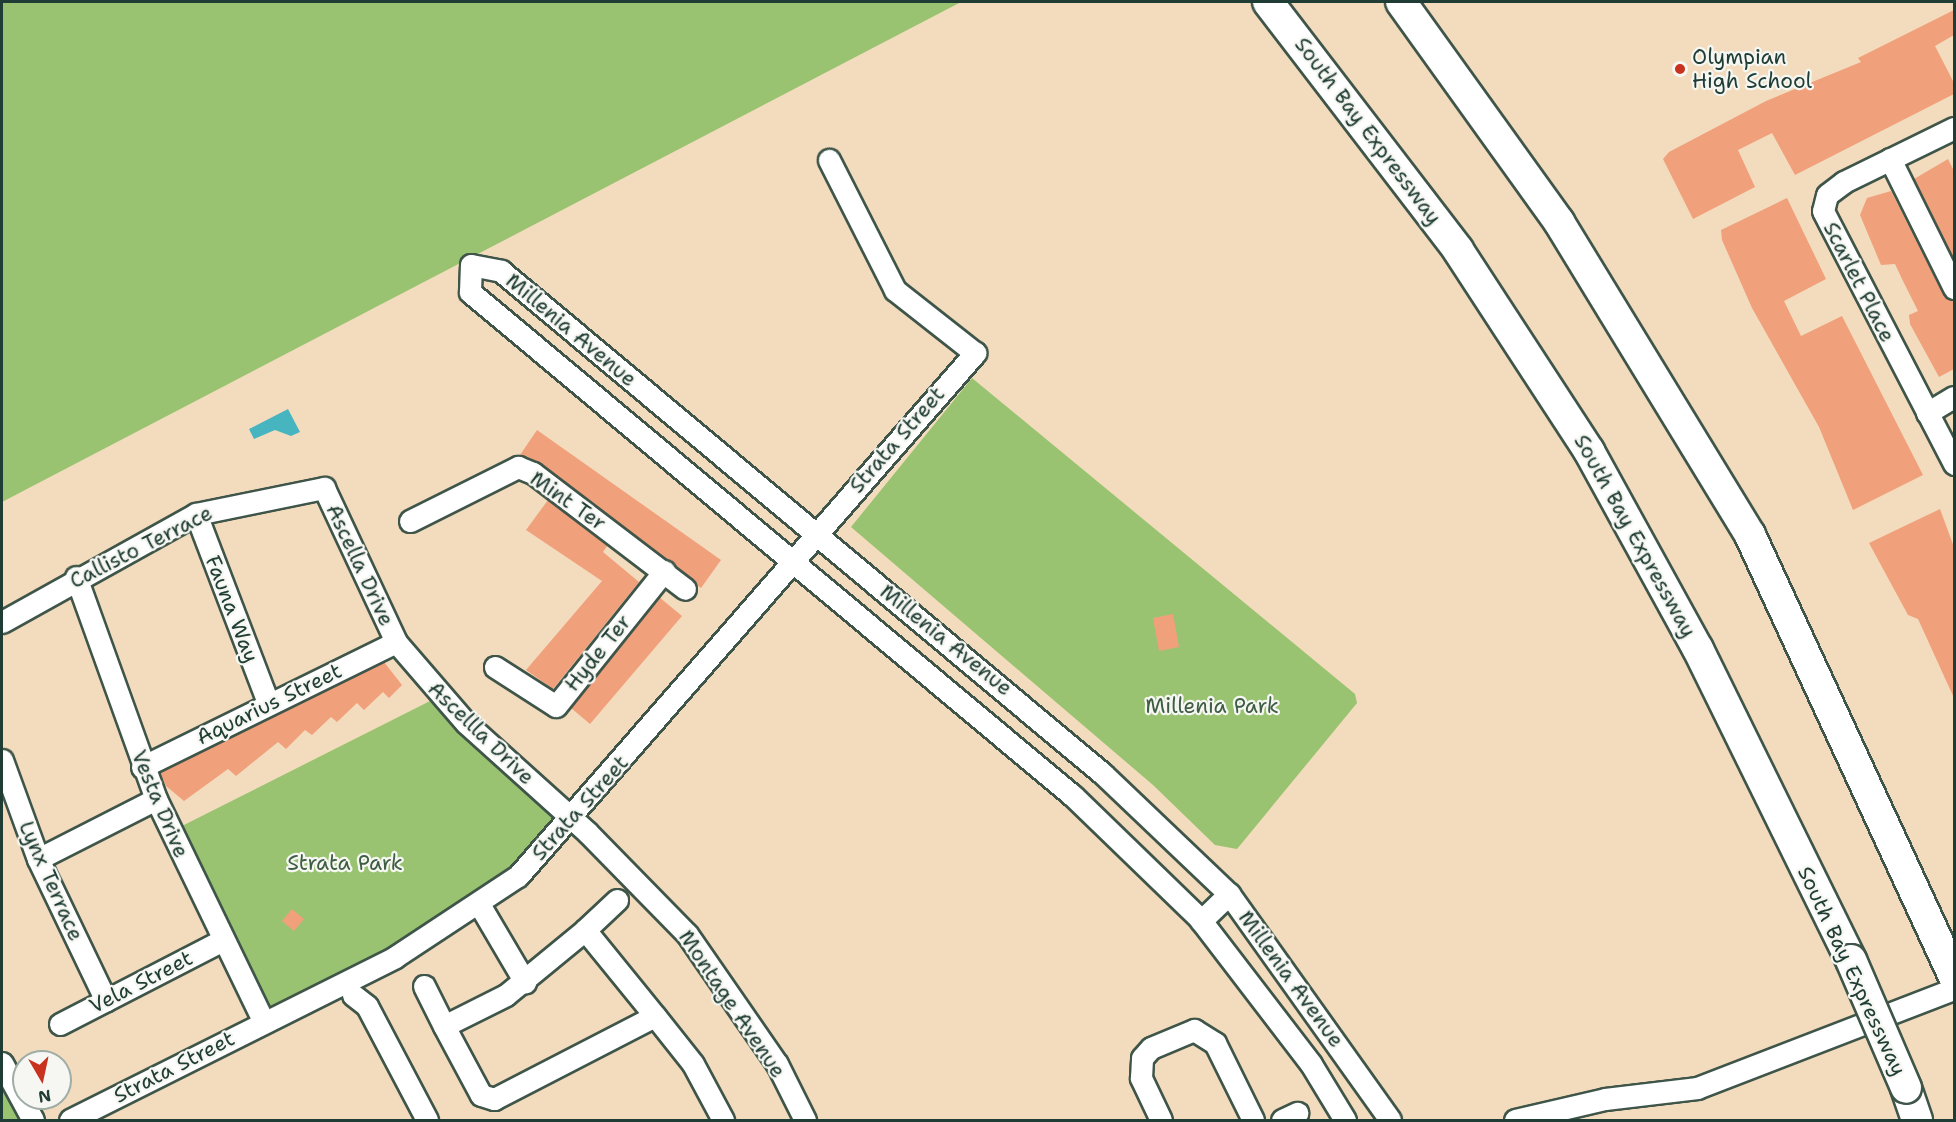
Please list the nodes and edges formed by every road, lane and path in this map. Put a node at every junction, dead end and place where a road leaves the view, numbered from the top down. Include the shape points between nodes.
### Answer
1 (1268, 2) edge
2 (1401, 2) edge
3 (1954, 128) edge
4 (1890, 159) junction
5 (829, 160) dead end
6 (1954, 288) edge
7 (1954, 397) edge
8 (1927, 413) junction
9 (1954, 464) edge
10 (324, 488) joint
11 (196, 514) junction
12 (410, 520) dead end
13 (814, 534) junction
14 (791, 562) junction
15 (664, 571) junction
16 (76, 577) junction
17 (685, 588) dead end
18 (2, 622) edge
19 (396, 642) junction
20 (495, 667) dead end
21 (268, 703) junction
22 (2, 760) edge
23 (142, 767) junction
24 (156, 800) junction
25 (571, 819) junction
26 (38, 859) junction
27 (1229, 894) junction
28 (617, 900) dead end
29 (473, 908) junction
30 (1201, 921) junction
31 (585, 930) junction
32 (223, 940) junction
33 (1954, 977) edge
34 (525, 982) junction
35 (424, 987) dead end
36 (1954, 989) edge
37 (353, 995) dead end
38 (106, 1001) junction
39 (655, 1016) junction
40 (264, 1022) junction
41 (60, 1024) dead end
42 (444, 1026) junction
43 (2, 1063) edge
44 (720, 1119) edge
45 (33, 1120) edge
46 (70, 1120) edge
47 (427, 1120) edge
48 (805, 1120) edge
49 (1161, 1120) edge
50 (1253, 1120) edge
51 (1345, 1120) edge
52 (1390, 1120) edge
53 (1515, 1120) edge
54 (1917, 1120) edge

1 - 54 highway, South Bay Expressway, bridge via 1458,250 1589,451 1698,649 1851,960
2 - 33 highway via 1553,212 1750,535 1931,916
3 - 4 street, Scarlet Place
4 - 6 street
4 - 8 street, Scarlet Place via 1844,182 1827,195 1823,210
5 - 13 street, Strata Street via 896,290 975,353
7 - 8 street
8 - 9 street, Scarlet Place
10 - 11 street, Callisto Terrace
10 - 19 street, Ascella Drive
11 - 16 street, Callisto Terrace
11 - 21 street, Fauna Way
12 - 15 street, Mint Ter via 518,467 533,473
13 - 14 street, Strata Street
13 - 14 street, Millenia Avenue via 501,271 471,265 470,292
13 - 27 street, Millenia Avenue via 1028,706
14 - 25 street, Strata Street
14 - 30 street, Millenia Avenue via 1073,796
15 - 17 street, Mint Ter
15 - 20 street, Hyde Ter via 556,706
16 - 18 street, Callisto Terrace
16 - 23 street, Vesta Drive
19 - 21 street, Aquarius Street
19 - 25 street, Ascellla Drive via 466,723
21 - 23 street, Aquarius Street
22 - 26 street, Lynx Terrace
23 - 24 street, Vesta Drive
24 - 26 street
24 - 32 street, Vesta Drive
25 - 29 street, Strata Street via 518,876
25 - 48 street, Montage Avenue via 687,934 777,1064
26 - 38 street, Lynx Terrace
27 - 30 street
27 - 52 street, Millenia Avenue
28 - 31 street
29 - 34 street via 507,945 506,954
29 - 40 street, Strata Street via 394,957
30 - 51 street, Millenia Avenue via 1311,1064
31 - 34 street
31 - 39 street
32 - 38 street, Vela Street
32 - 40 street, Vesta Drive
34 - 42 street
35 - 42 street
36 - 53 street via 1697,1088 1605,1099
37 - 47 street via 367,1006
38 - 41 street, Vela Street
39 - 42 street via 494,1099 481,1095
39 - 44 street via 693,1064
40 - 46 street, Strata Street
43 - 45 street
49 - 50 street via 1139,1070 1146,1052 1190,1030 1209,1036

